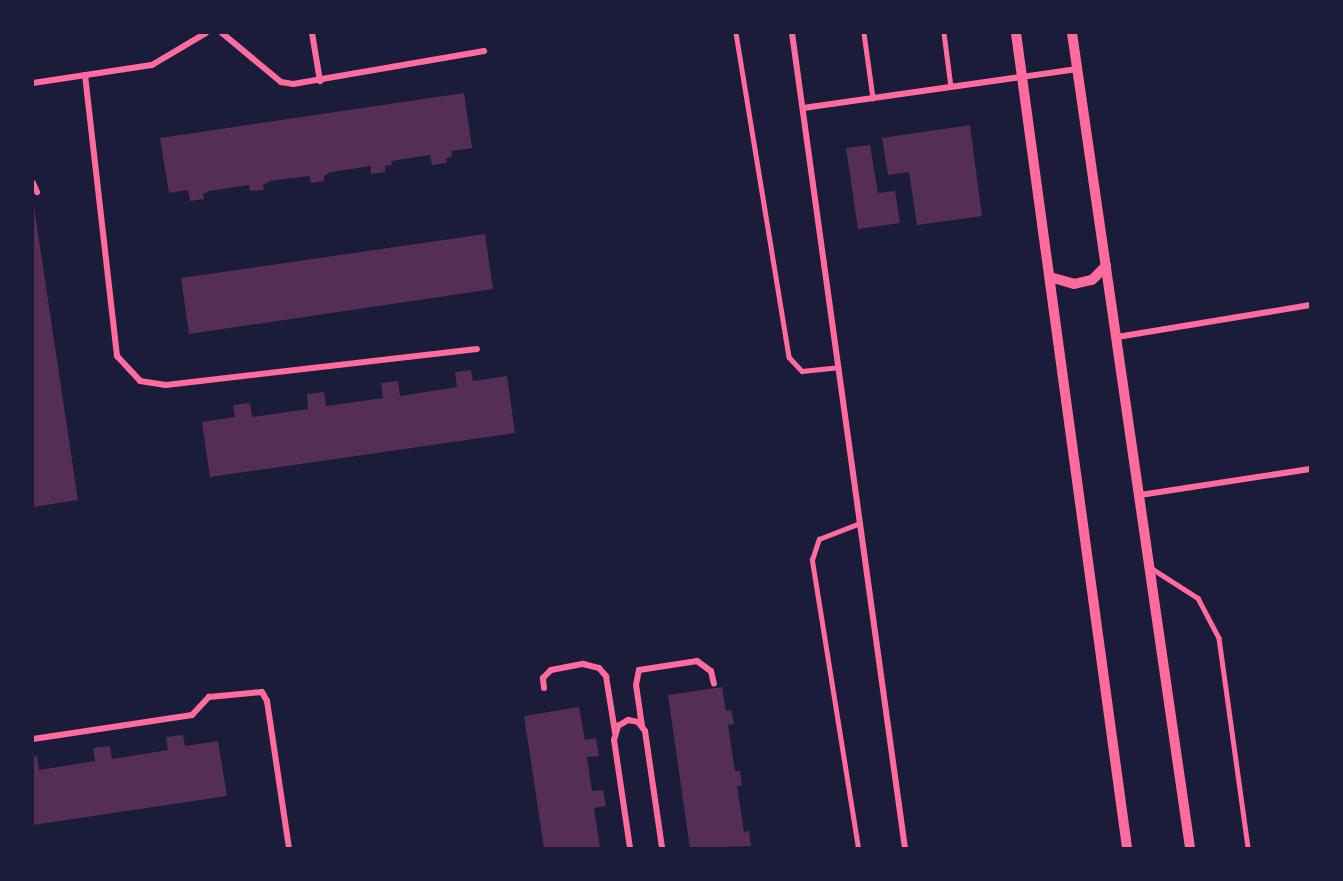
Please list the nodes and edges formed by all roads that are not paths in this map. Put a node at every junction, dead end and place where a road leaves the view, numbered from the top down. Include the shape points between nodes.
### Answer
1 (206, 33) edge
2 (222, 33) edge
3 (312, 33) edge
4 (736, 33) edge
5 (792, 33) edge
6 (864, 33) edge
7 (944, 33) edge
8 (1016, 33) edge
9 (1072, 33) edge
10 (484, 51) dead end
11 (1077, 69) junction
12 (85, 75) junction
13 (1022, 76) junction
14 (320, 81) junction
15 (33, 83) edge
16 (951, 87) junction
17 (873, 98) junction
18 (803, 108) junction
19 (33, 183) edge
20 (37, 192) dead end
21 (1106, 266) junction
22 (1050, 277) junction
23 (1310, 305) edge
24 (1117, 337) junction
25 (477, 349) dead end
26 (838, 367) junction
27 (1310, 469) edge
28 (1140, 495) junction
29 (860, 523) junction
30 (1151, 568) junction
31 (714, 684) dead end
32 (544, 688) dead end
33 (643, 726) junction
34 (615, 732) junction
35 (33, 739) edge
36 (289, 848) edge
37 (630, 848) edge
38 (662, 848) edge
39 (858, 848) edge
40 (905, 848) edge
41 (1127, 848) edge
42 (1190, 848) edge
43 (1248, 848) edge

1 - 12 street via 152,66
2 - 14 street via 281,82
3 - 14 street
4 - 26 lane via 789,357 802,371
5 - 18 street
6 - 17 lane
7 - 16 lane
8 - 13 street
9 - 11 street
10 - 14 street
11 - 13 street
11 - 21 street
12 - 15 street
12 - 25 street via 117,356 140,381 166,385
13 - 16 street
13 - 22 street
16 - 17 street
17 - 18 street
18 - 26 street
19 - 20 street
21 - 22 street via 1092,280 1074,284
21 - 24 street
22 - 41 street
23 - 24 street
24 - 28 street
26 - 29 street
27 - 28 street
28 - 30 street
29 - 39 lane via 819,539 812,560
29 - 40 street
30 - 42 street
30 - 43 lane via 1198,598 1219,638
31 - 33 street via 711,671 697,661 639,670 636,685
32 - 34 street via 543,678 551,670 583,664 599,668 606,675
33 - 34 street via 628,720
33 - 38 street
34 - 37 street
35 - 36 street via 192,715 209,697 262,692 267,701

